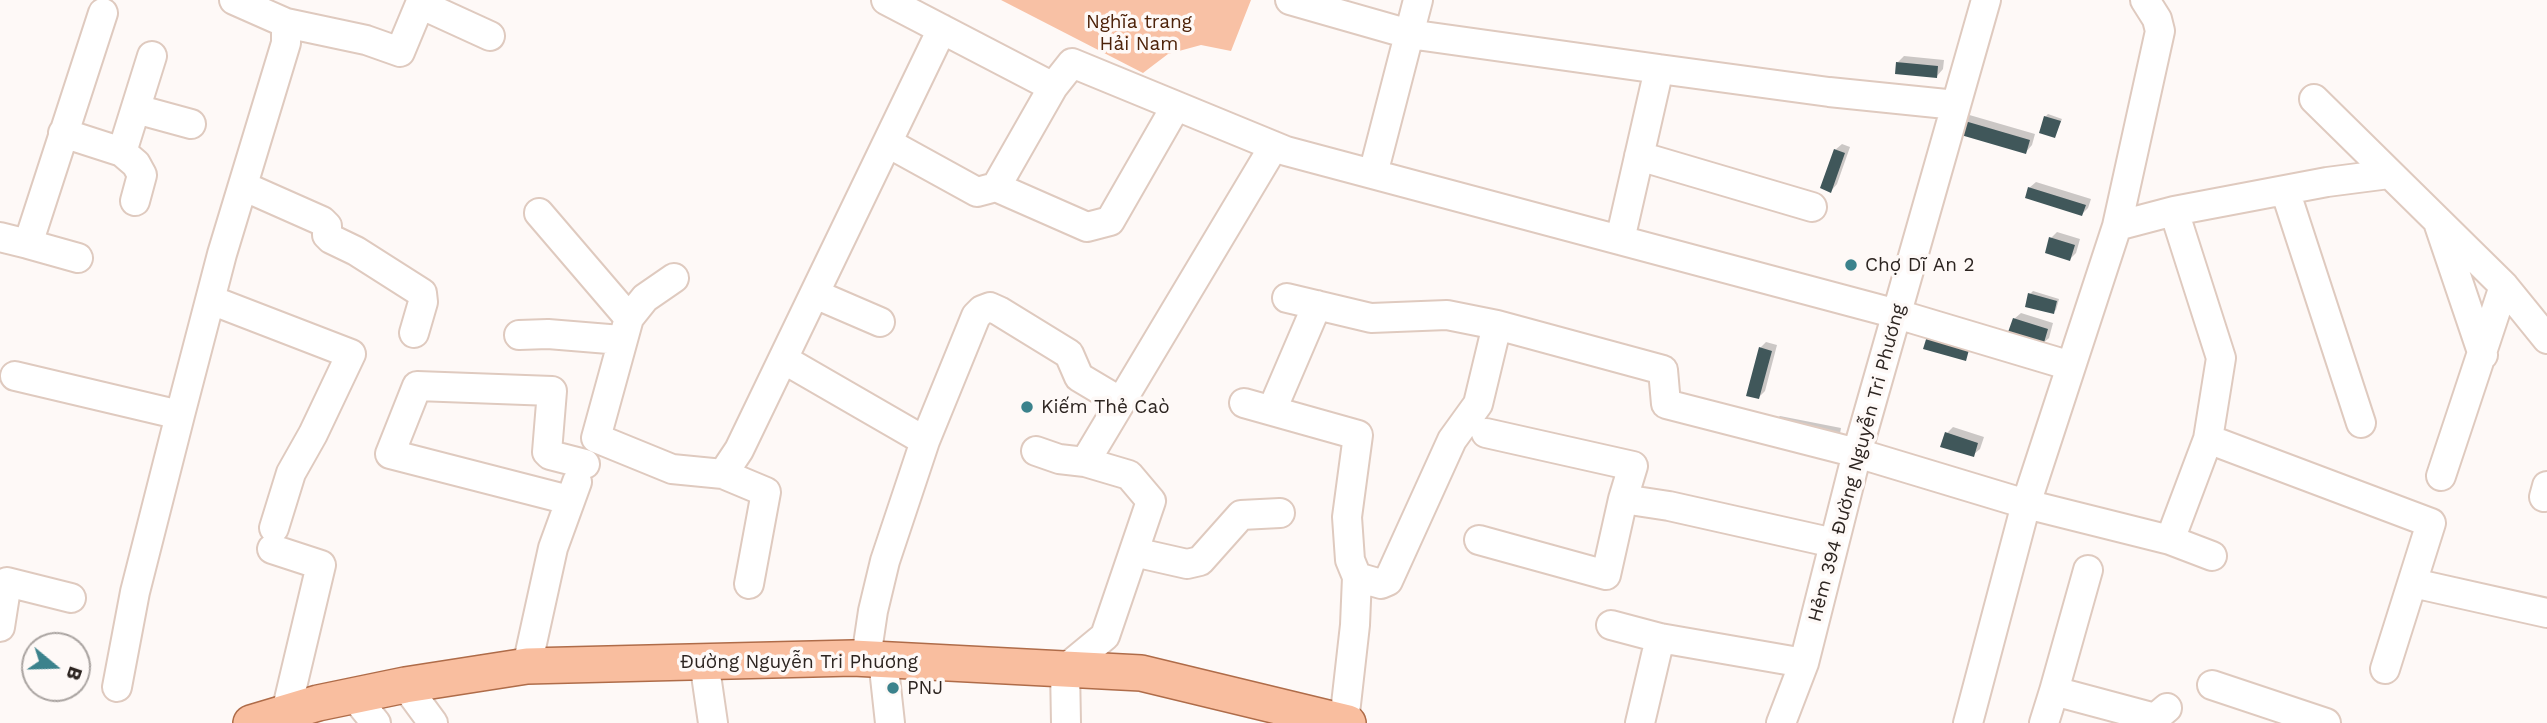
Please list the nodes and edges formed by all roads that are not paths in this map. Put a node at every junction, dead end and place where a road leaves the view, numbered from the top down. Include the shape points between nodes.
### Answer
1 (234, 0) edge
2 (886, 0) edge
3 (1290, 0) edge
4 (1418, 0) edge
5 (1986, 0) edge
6 (2145, 0) edge
7 (103, 13) dead end
8 (286, 23) junction
9 (942, 29) junction
10 (1409, 34) junction
11 (490, 36) dead end
12 (152, 56) dead end
13 (1659, 69) junction
14 (1053, 87) junction
15 (2314, 99) dead end
16 (1956, 104) junction
17 (1176, 106) junction
18 (136, 109) junction
19 (191, 124) dead end
20 (63, 133) junction
21 (888, 143) junction
22 (1274, 146) junction
23 (122, 152) junction
24 (1639, 156) junction
25 (1373, 174) junction
26 (2389, 174) junction
27 (243, 186) junction
28 (996, 187) junction
29 (2285, 190) junction
30 (135, 201) dead end
31 (1812, 207) dead end
32 (2174, 211) junction
33 (539, 213) dead end
34 (2438, 222) junction
35 (2117, 226) junction
36 (0, 237) edge
37 (1620, 240) junction
38 (27, 244) junction
39 (78, 258) dead end
40 (674, 278) dead end
41 (2504, 286) junction
42 (815, 294) junction
43 (1287, 298) dead end
44 (211, 300) junction
45 (1317, 305) junction
46 (1897, 314) junction
47 (880, 322) dead end
48 (1497, 325) junction
49 (625, 329) junction
50 (414, 333) dead end
51 (519, 335) dead end
52 (2547, 339) edge
53 (2483, 355) junction
54 (783, 359) junction
55 (2071, 366) junction
56 (15, 376) dead end
57 (1121, 402) junction
58 (1244, 403) dead end
59 (1272, 410) junction
60 (180, 415) junction
61 (2361, 423) dead end
62 (1486, 433) dead end
63 (596, 438) junction
64 (2208, 439) junction
65 (925, 441) junction
66 (1036, 451) dead end
67 (1857, 453) junction
68 (1085, 462) junction
69 (585, 464) junction
70 (723, 474) junction
71 (2441, 476) dead end
72 (1623, 499) junction
73 (569, 500) junction
74 (2026, 504) junction
75 (1280, 513) dead end
76 (1479, 540) dead end
77 (2170, 540) junction
78 (1834, 543) junction
79 (1134, 552) junction
80 (2212, 556) dead end
81 (2088, 570) dead end
82 (1357, 577) junction
83 (2413, 583) junction
84 (750, 584) dead end
85 (71, 598) dead end
86 (2547, 613) edge
87 (1611, 625) dead end
88 (0, 627) edge
89 (1660, 638) junction
90 (875, 659) junction
91 (704, 661) junction
92 (1804, 663) junction
93 (527, 666) junction
94 (1065, 669) junction
95 (2385, 669) dead end
96 (405, 685) junction
97 (2212, 685) dead end
98 (117, 687) dead end
99 (2053, 691) junction
100 (354, 696) junction
101 (2167, 708) dead end
102 (286, 712) junction
103 (1341, 722) edge
104 (251, 723) edge
105 (376, 723) edge
106 (433, 723) edge
107 (713, 723) edge
108 (891, 723) edge
109 (1066, 723) edge
110 (1640, 723) edge
111 (1781, 723) edge
112 (1968, 723) edge
113 (2044, 723) edge
114 (2326, 723) edge

1 - 8 street
2 - 9 street
3 - 10 street
4 - 10 street
5 - 16 street, Hẻm 394 Đường Nguyễn Tri Phương
6 - 35 street via 2160,32
7 - 20 street
8 - 11 street via 400,52 420,5
8 - 27 street via 286,43
9 - 14 street
9 - 21 street
10 - 13 street
10 - 25 street
12 - 18 street
13 - 16 street
13 - 24 street
14 - 17 street via 1073,64
14 - 28 street
15 - 26 street
16 - 46 street, Hẻm 394 Đường Nguyễn Tri Phương
17 - 22 street
17 - 28 street via 1110,221 1087,227
18 - 19 street
18 - 23 street
20 - 23 street
20 - 38 street
21 - 28 street via 977,192
21 - 42 street
22 - 25 street
22 - 57 street
23 - 30 street via 142,175
24 - 31 street
24 - 37 street
25 - 37 street
26 - 29 street
26 - 34 street
27 - 44 street
27 - 50 street via 322,221 331,239 422,293
29 - 32 street
29 - 61 street
32 - 35 street
32 - 64 street via 2221,358
33 - 49 street
34 - 41 street
34 - 53 street
35 - 55 street
36 - 38 street
37 - 46 street
38 - 39 street
40 - 49 street via 645,298
41 - 52 street
41 - 53 street
42 - 47 street
42 - 54 street
43 - 45 street
44 - 60 street
44 - 102 street via 351,355 291,473 273,539 321,565
45 - 48 street via 1371,318 1447,315
45 - 59 street
46 - 55 street
46 - 67 street, Hẻm 394 Đường Nguyễn Tri Phương
48 - 67 street via 1663,370 1666,404
48 - 82 street via 1478,404 1452,440 1388,581 1381,584
49 - 51 street
49 - 63 street
53 - 71 street
54 - 65 street
54 - 70 street
55 - 74 street
56 - 60 street
57 - 65 street via 1079,377 1069,354 990,307 976,316
57 - 68 street
58 - 59 street
59 - 82 street via 1357,435 1347,517 1350,560
60 - 98 street via 135,592
62 - 72 street via 1633,466
63 - 69 street
63 - 70 street via 672,469
64 - 77 street
64 - 83 street via 2431,523
65 - 90 street via 873,611
66 - 68 street
67 - 74 street
67 - 78 street, Hẻm 394 Đường Nguyễn Tri Phương
68 - 79 street via 1129,475 1152,501
69 - 73 street
69 - 73 street via 547,452 553,384 417,386 390,454
70 - 84 street via 766,492
72 - 76 street via 1606,575
72 - 78 street
73 - 93 street via 553,548
74 - 77 street
74 - 112 street
75 - 79 street via 1241,514 1200,561 1187,564
77 - 80 street
78 - 92 street, Hẻm 394 Đường Nguyễn Tri Phương
79 - 94 street via 1105,636
81 - 99 street
82 - 103 street
83 - 86 street
83 - 95 street
85 - 88 street via 7,582
87 - 89 street
89 - 92 street
89 - 110 street
90 - 91 main road, Đường Nguyễn Tri Phương
90 - 94 main road, Đường Nguyễn Tri Phương
90 - 108 street
91 - 93 main road, Đường Nguyễn Tri Phương
91 - 107 street
92 - 111 street, Hẻm 394 Đường Nguyễn Tri Phương
93 - 96 main road, Đường Nguyễn Tri Phương
94 - 103 main road, Đường Nguyễn Tri Phương via 1141,673
94 - 109 street
96 - 100 main road, Đường Nguyễn Tri Phương
96 - 106 street
97 - 114 street
99 - 101 street via 2155,718
99 - 113 street
100 - 102 main road, Đường Nguyễn Tri Phương
100 - 105 street
102 - 104 main road, Đường Nguyễn Tri Phương

